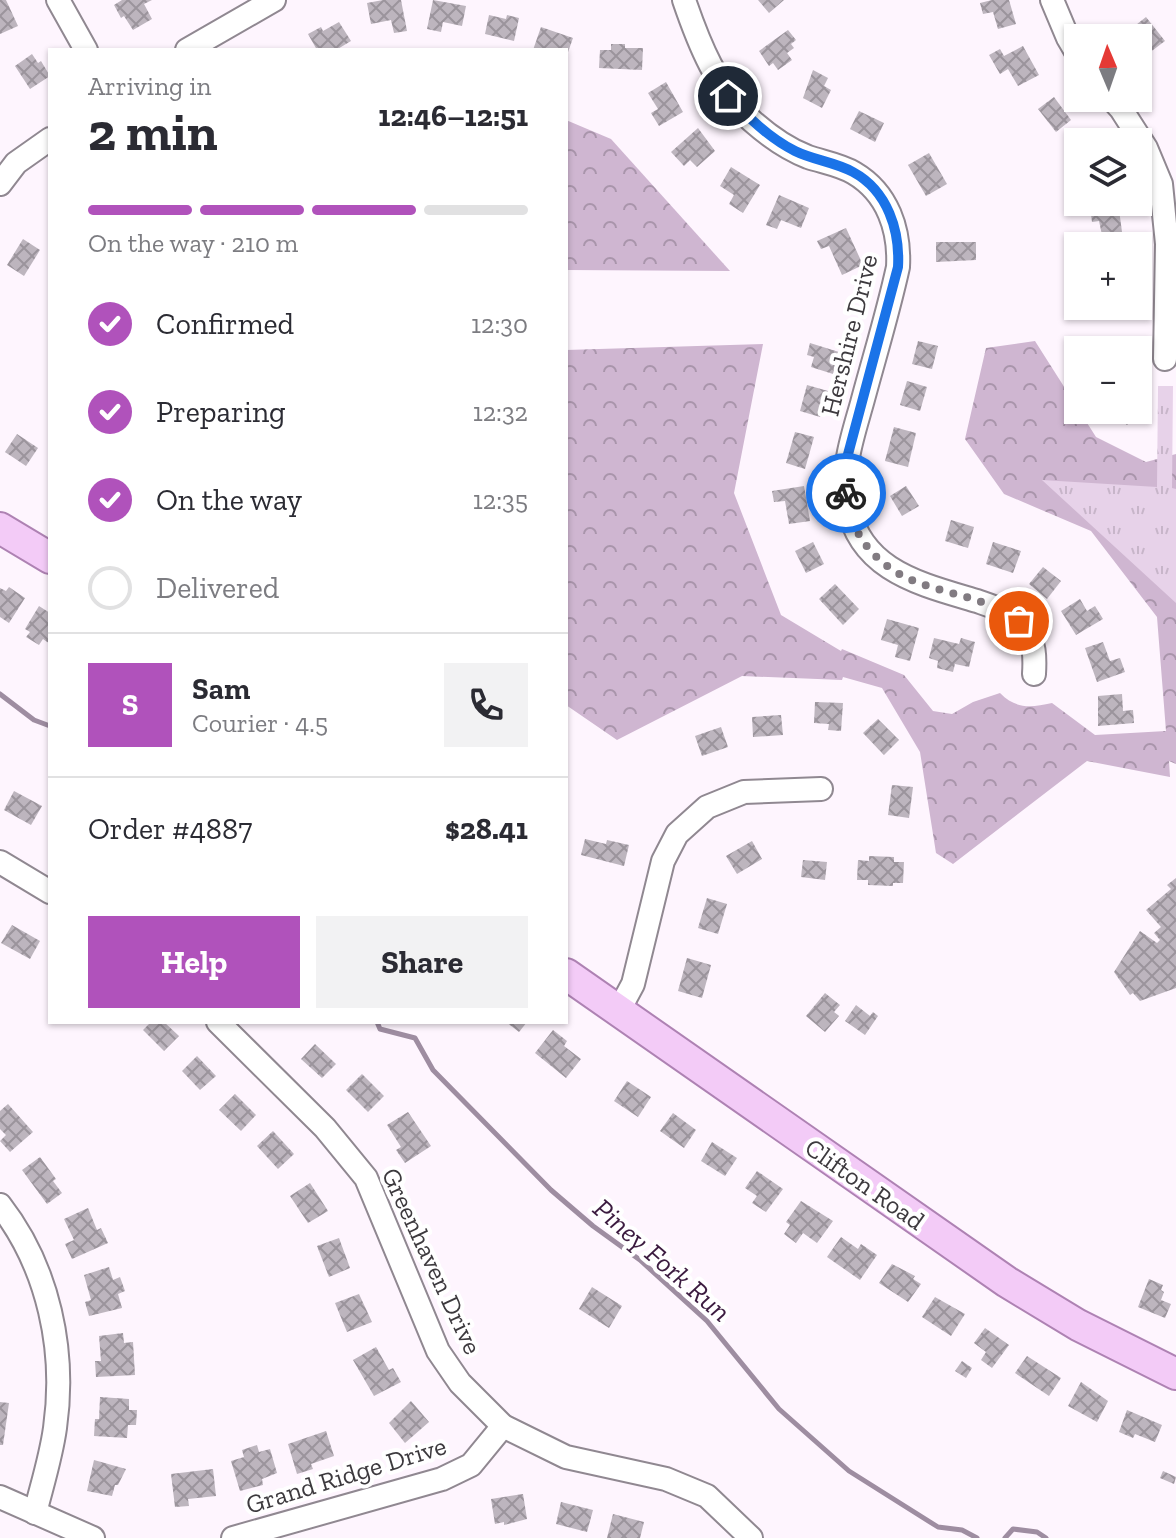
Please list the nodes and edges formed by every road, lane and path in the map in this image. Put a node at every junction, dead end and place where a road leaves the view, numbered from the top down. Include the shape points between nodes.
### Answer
1 (58, 0) edge
2 (274, 0) edge
3 (684, 0) edge
4 (1052, 0) edge
5 (1064, 28) edge
6 (85, 48) edge
7 (190, 48) edge
8 (1121, 112) edge
9 (48, 140) edge
10 (1168, 182) edge
11 (0, 184) edge
12 (1165, 359) dead end
13 (0, 528) edge
14 (48, 557) edge
15 (1034, 674) dead end
16 (821, 789) dead end
17 (0, 862) edge
18 (48, 891) edge
19 (568, 975) edge
20 (618, 1012) junction
21 (220, 1024) edge
22 (0, 1205) edge
23 (1176, 1374) edge
24 (503, 1426) junction
25 (0, 1497) edge
26 (35, 1513) junction
27 (93, 1538) edge
28 (233, 1538) edge
29 (751, 1538) edge

1 - 6 street
2 - 7 street
3 - 15 street, Hershire Drive via 718,80 738,107 794,150 862,178 887,208 898,235 898,267 847,458 847,503 856,530 873,554 900,576 997,608 1019,621 1034,647
4 - 5 street
8 - 10 street
9 - 11 street via 16,163
10 - 12 street
13 - 14 main road
16 - 20 street via 744,792 707,807 677,834 663,861 633,984
17 - 18 street
19 - 20 main road, Clifton Road
20 - 23 main road, Clifton Road via 1007,1282
21 - 24 street, Greenhaven Drive via 325,1128 366,1178 438,1351 460,1383
22 - 26 street via 34,1263 52,1318 60,1367 55,1430
24 - 28 street, Grand Ridge Drive via 471,1465 442,1479
24 - 29 street, Greenhaven Drive via 566,1457 666,1479 707,1496
25 - 26 street
26 - 27 street

